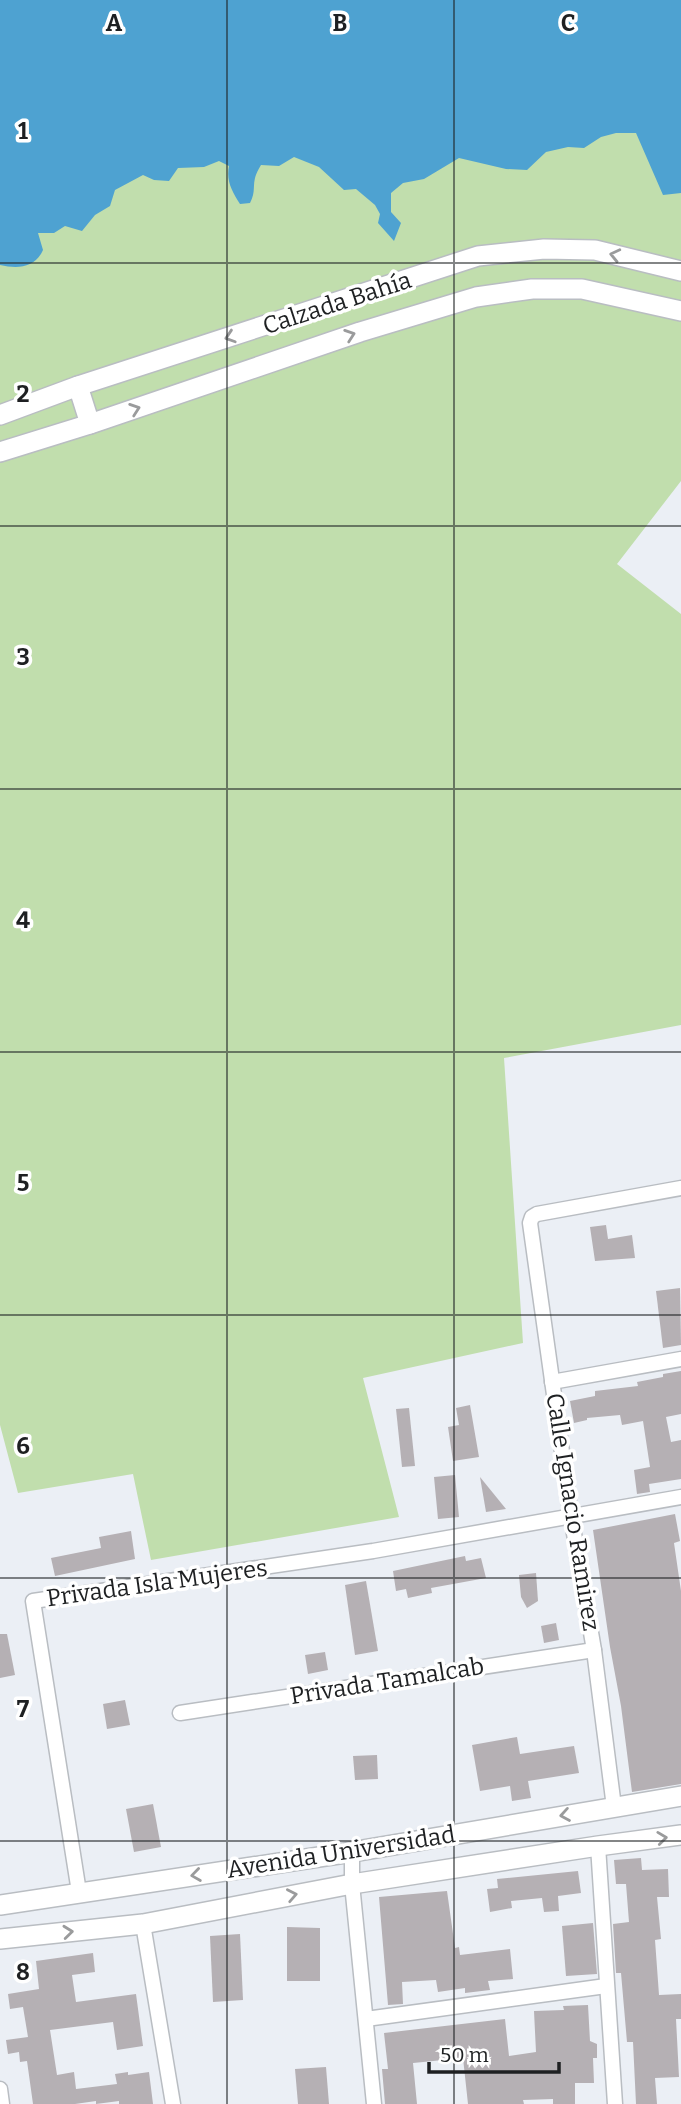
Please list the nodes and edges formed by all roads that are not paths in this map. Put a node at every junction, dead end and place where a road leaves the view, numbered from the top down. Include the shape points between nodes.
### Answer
1 (681, 271) edge
2 (681, 311) edge
3 (78, 386) junction
4 (0, 415) edge
5 (90, 424) junction
6 (0, 452) edge
7 (681, 1188) edge
8 (681, 1359) edge
9 (552, 1382) junction
10 (681, 1497) edge
11 (571, 1516) junction
12 (594, 1650) junction
13 (180, 1713) dead end
14 (681, 1796) edge
15 (614, 1807) junction
16 (681, 1835) edge
17 (598, 1846) junction
18 (352, 1852) junction
19 (352, 1884) junction
20 (79, 1892) junction
21 (0, 1905) edge
22 (143, 1924) junction
23 (0, 1939) edge
24 (606, 1986) junction
25 (366, 2019) junction
26 (0, 2089) edge
27 (2, 2104) edge
28 (173, 2104) edge
29 (374, 2104) edge
30 (615, 2104) edge

1 -> 3 main road, Calzada Bahía via 595,250 544,249 478,256
5 -> 2 main road, Calzada Bahía via 476,297 533,289 582,289
3 - 4 main road, Calzada Bahía
3 - 5 main road
5 - 6 main road, Calzada Bahía
7 - 9 street, Calle Ignacio Ramirez via 532,1217
8 - 9 street
9 - 11 street, Calle Ignacio Ramirez
10 - 11 street
11 - 12 street, Calle Ignacio Ramirez
11 - 20 street, Privada Isla Mujeres via 373,1551 33,1601
12 - 13 street, Privada Tamalcab
12 - 15 street, Calle Ignacio Ramirez
14 - 15 main road, Avenida Universidad
15 -> 18 main road, Avenida Universidad
17 -> 16 main road, Avenida Universidad
17 - 19 main road, Avenida Universidad
17 - 24 street
18 - 19 street
18 -> 20 main road, Avenida Universidad
22 -> 19 main road, Avenida Universidad
19 - 25 street
20 - 21 main road, Avenida Universidad
23 -> 22 main road, Avenida Universidad
22 - 28 street
24 - 25 street
24 - 30 street
25 - 29 street
26 - 27 street

